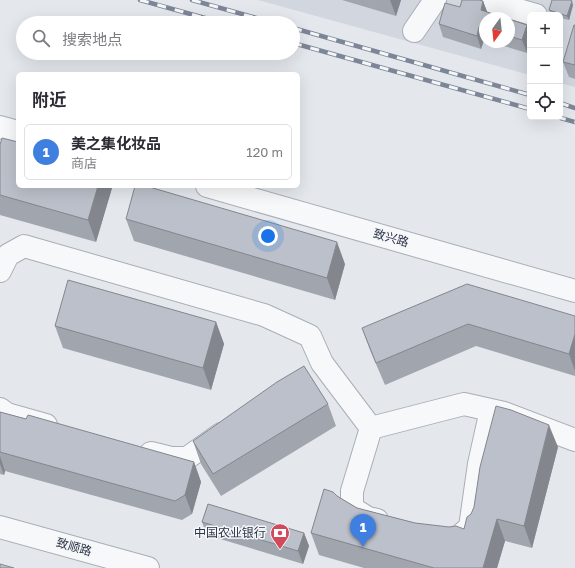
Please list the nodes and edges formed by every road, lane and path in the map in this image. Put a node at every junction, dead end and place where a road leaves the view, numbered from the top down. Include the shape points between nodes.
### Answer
1 (435, 0) edge
2 (483, 0) edge
3 (527, 12) edge
4 (414, 31) dead end
5 (0, 127) edge
6 (16, 131) edge
7 (214, 188) edge
8 (0, 271) edge
9 (575, 291) edge
10 (0, 409) edge
11 (491, 410) junction
12 (238, 422) edge
13 (371, 428) junction
14 (67, 430) edge
15 (575, 440) edge
16 (134, 448) edge
17 (397, 525) edge
18 (0, 526) edge
19 (440, 535) edge
20 (148, 568) edge

1 - 4 street
2 - 3 street
5 - 6 street
7 - 9 street, 致兴路
8 - 13 street via 8,255 24,246 264,315 310,336 315,368
10 - 14 street via 7,414
11 - 13 street via 464,404
11 - 15 street
11 - 19 street via 479,464 470,527 459,538
12 - 16 street via 187,458 171,458
13 - 17 street via 352,491 352,508 368,518
18 - 20 street, 致顺路

